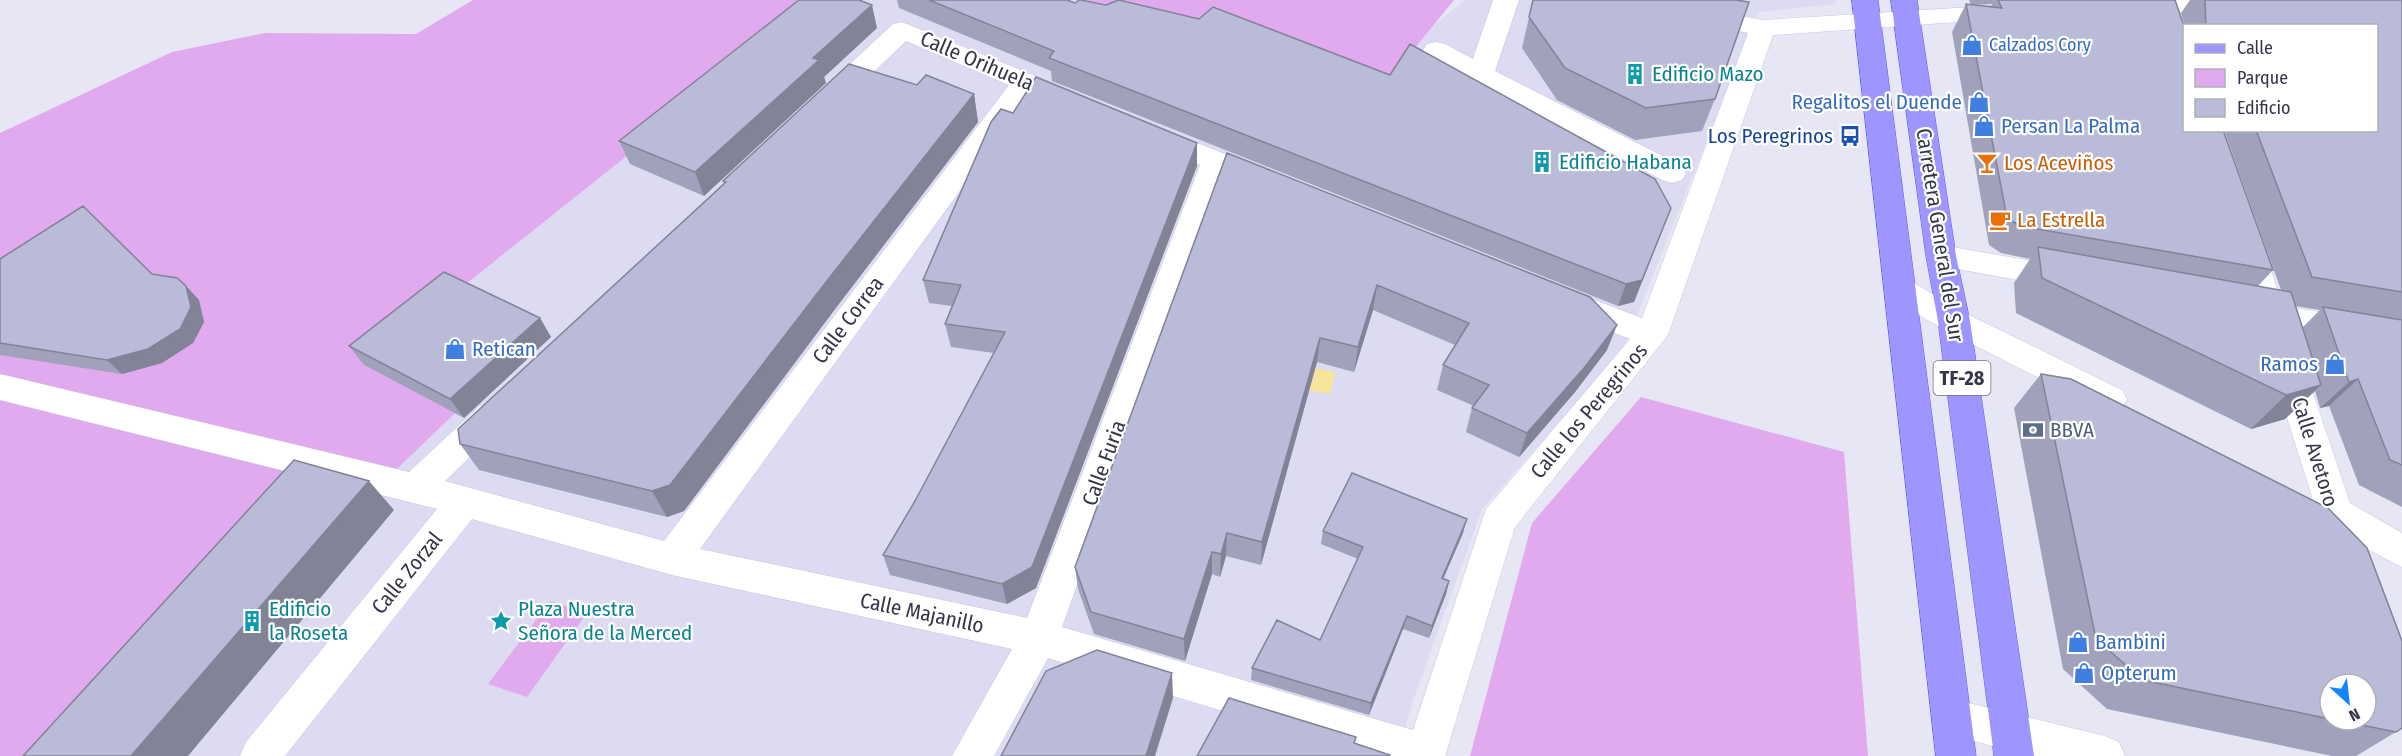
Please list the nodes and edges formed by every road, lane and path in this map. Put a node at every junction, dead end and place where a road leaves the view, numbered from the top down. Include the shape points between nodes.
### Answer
1 (1506, 0) edge
2 (2260, 4) edge
3 (2105, 6) edge
4 (1905, 9) edge
5 (1866, 10) edge
6 (2023, 11) edge
7 (1716, 20) edge
8 (1762, 28) junction
9 (1436, 50) dead end
10 (1481, 74) junction
11 (1025, 81) junction
12 (1099, 112) edge
13 (807, 120) edge
14 (1131, 126) edge
15 (1216, 161) junction
16 (1671, 173) dead end
17 (1293, 191) edge
18 (2234, 207) edge
19 (1941, 256) junction
20 (2090, 283) edge
21 (1901, 290) junction
22 (1543, 292) edge
23 (2227, 308) edge
24 (2272, 316) junction
25 (1954, 321) junction
26 (1652, 336) junction
27 (2402, 337) edge
28 (0, 387) edge
29 (510, 398) edge
30 (2133, 410) edge
31 (414, 488) junction
32 (2301, 495) edge
33 (464, 502) junction
34 (2333, 511) junction
35 (2402, 551) edge
36 (672, 559) junction
37 (2360, 586) edge
38 (1039, 638) junction
39 (1954, 737) edge
40 (2013, 745) edge
41 (1425, 754) edge
42 (260, 756) edge
43 (972, 756) edge
44 (2105, 756) edge

1 - 10 street
2 - 3 street via 2167,13
4 - 5 street
4 - 6 street
4 - 19 main road, Carretera General del Sur / TF-28
5 - 8 street
5 - 21 main road, Carretera General del Sur / TF-28
7 - 8 street
8 - 26 street, Calle los Peregrinos
9 - 10 street
10 - 16 street
11 - 12 street, Calle Orihuela
11 - 13 street, Calle Orihuela via 902,30
11 - 36 street, Calle Correa
14 - 15 street
15 - 17 street
15 - 38 street, Calle Furia
18 - 24 street, Calle Avetoro
19 - 20 street
19 - 25 main road, Carretera General del Sur / TF-28
21 - 25 street
21 - 39 main road, Carretera General del Sur / TF-28
22 - 26 street
23 - 24 street
24 - 27 street
24 - 34 street, Calle Avetoro
25 - 30 street
25 - 40 main road, Carretera General del Sur / TF-28
26 - 41 street, Calle los Peregrinos via 1499,520
28 - 31 street, Calle Majanillo
29 - 31 street
31 - 33 street, Calle Majanillo
32 - 34 street
33 - 36 street, Calle Majanillo
33 - 42 street, Calle Zorzal
34 - 35 street
34 - 37 street, Calle Avetoro
36 - 38 street, Calle Majanillo
38 - 41 street, Calle Majanillo
38 - 43 street, Calle Furia
39 - 40 street
40 - 44 street

